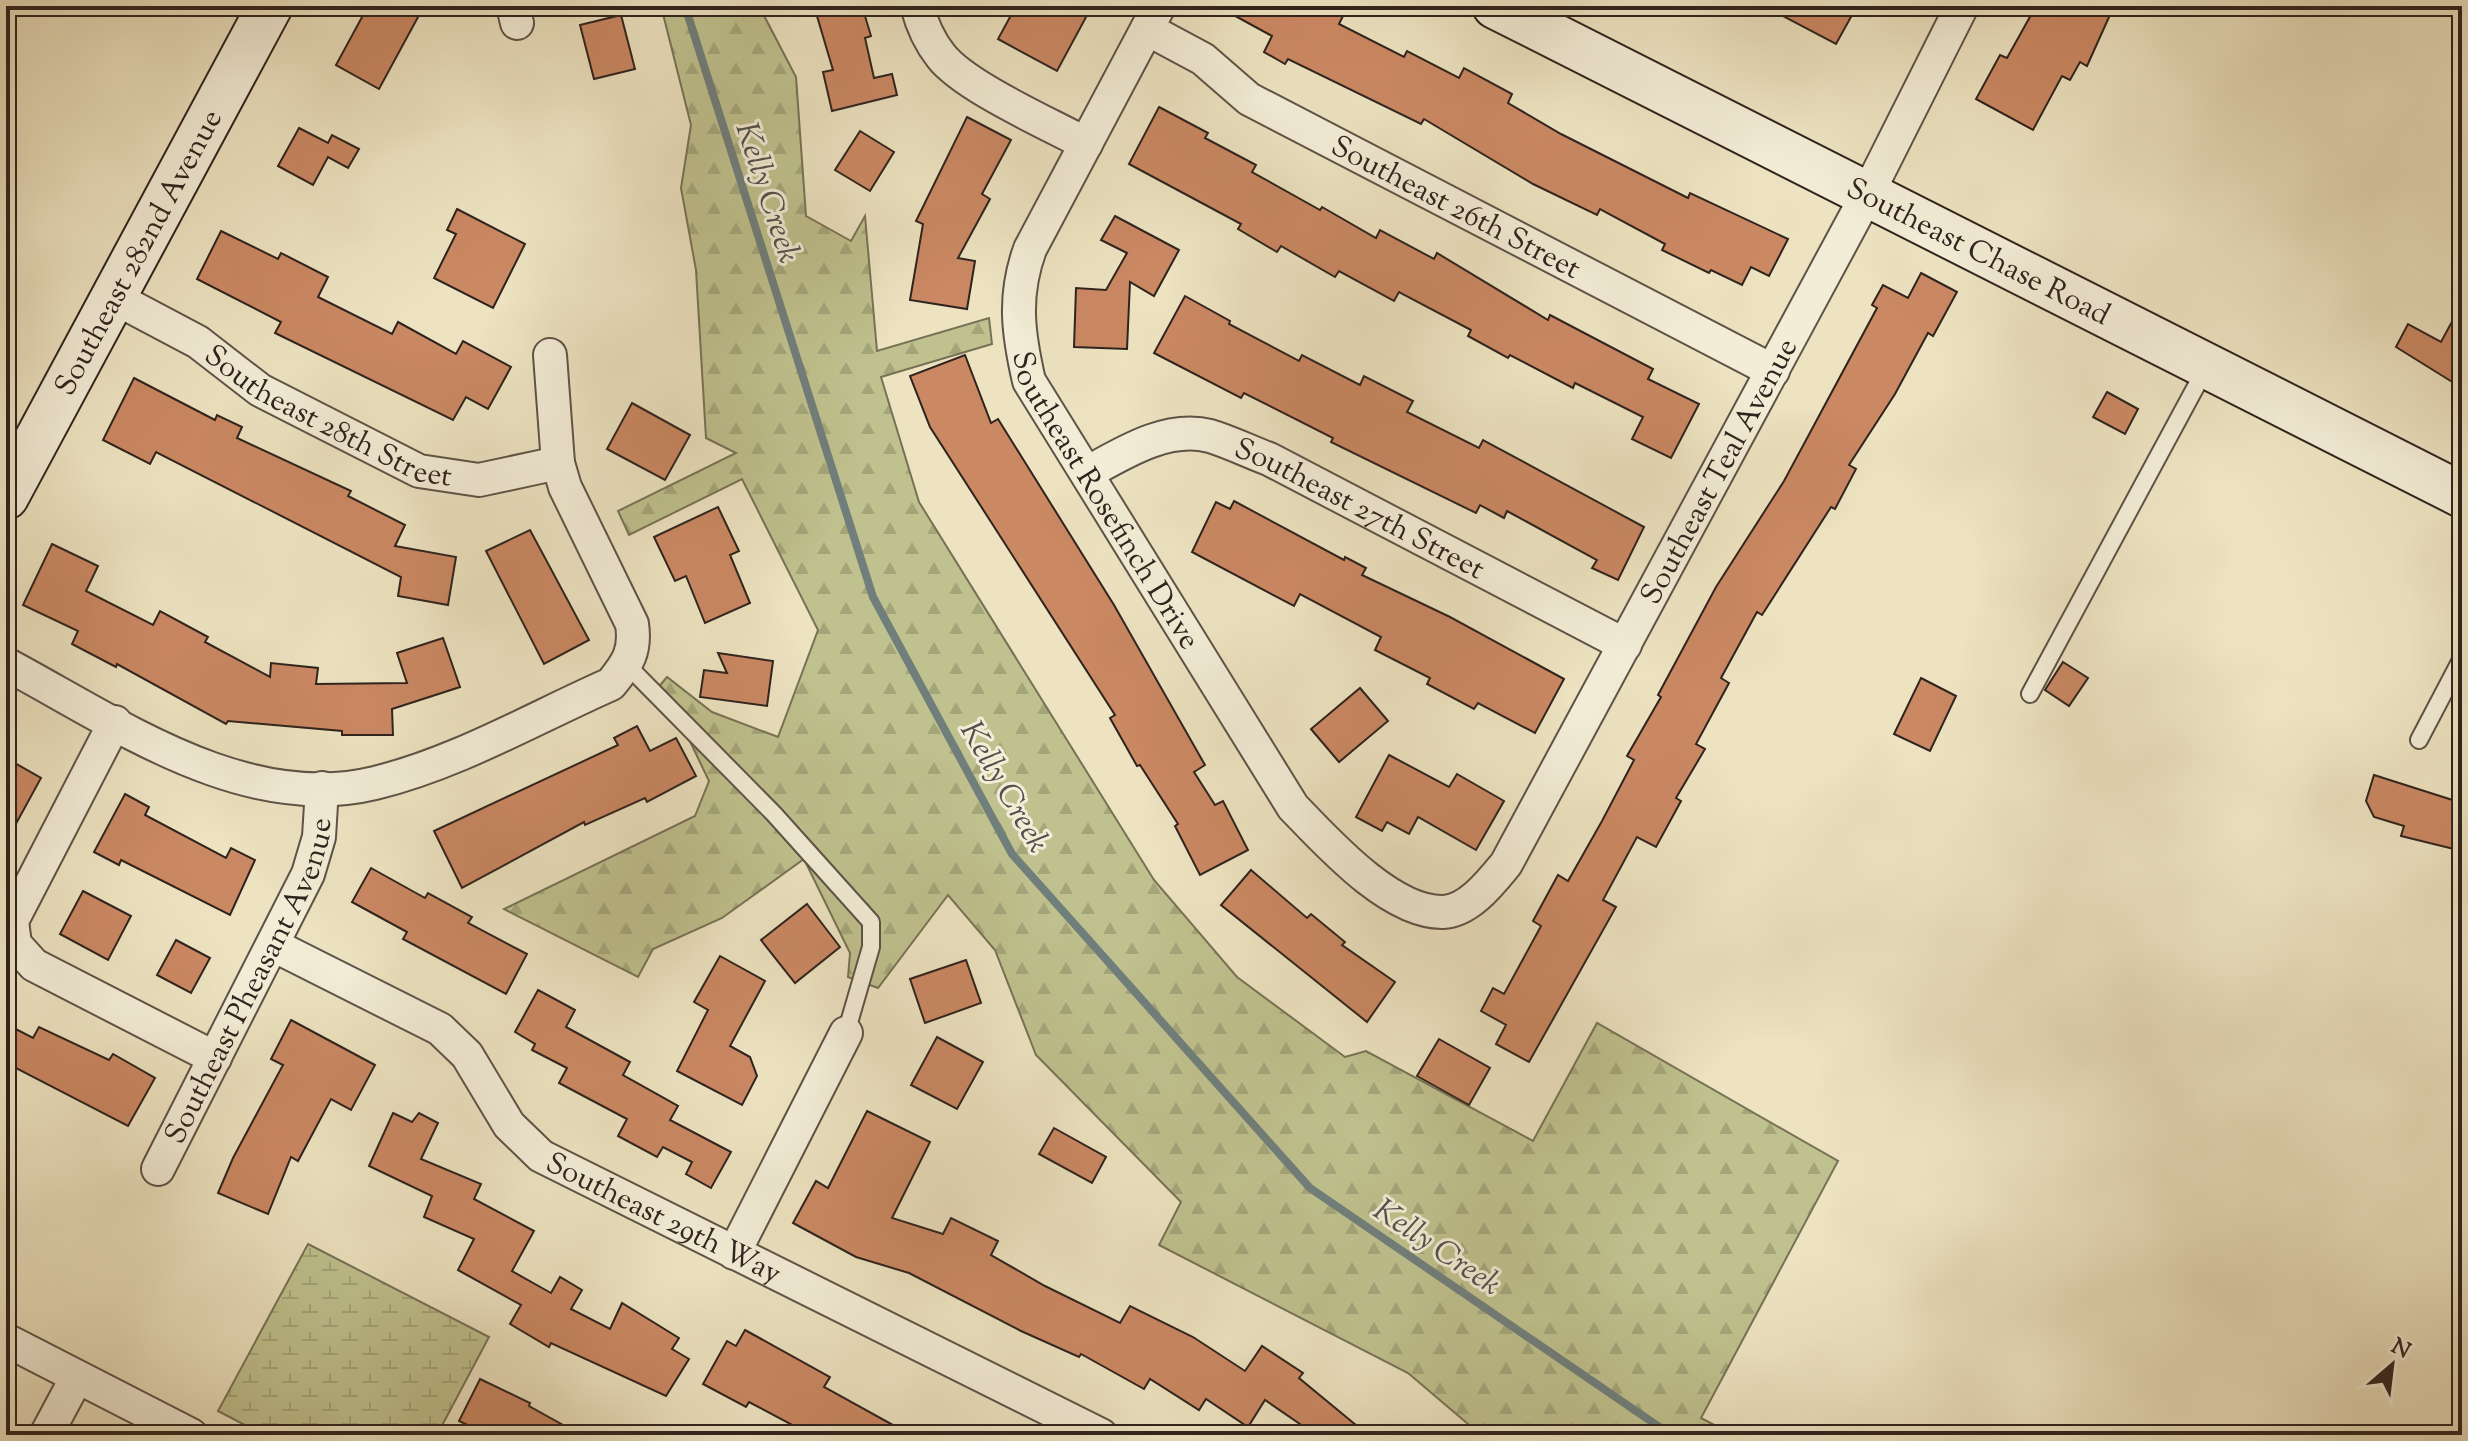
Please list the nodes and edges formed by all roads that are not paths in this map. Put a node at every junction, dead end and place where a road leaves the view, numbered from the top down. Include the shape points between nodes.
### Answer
1 (270, 6) edge
2 (917, 6) edge
3 (1495, 6) edge
4 (1962, 6) edge
5 (1153, 18) edge
6 (1086, 144) junction
7 (1867, 195) junction
8 (113, 297) junction
9 (550, 355) dead end
10 (2208, 365) junction
11 (1773, 371) junction
12 (558, 463) junction
13 (1087, 473) junction
14 (2462, 495) edge
15 (6, 497) edge
16 (1625, 645) junction
17 (2462, 658) edge
18 (6, 664) edge
19 (627, 665) junction
20 (2030, 694) dead end
21 (115, 722) junction
22 (2419, 740) dead end
23 (322, 788) junction
24 (1445, 912) joint
25 (273, 945) junction
26 (846, 1033) joint
27 (215, 1058) junction
28 (158, 1169) dead end
29 (734, 1253) junction
30 (6, 1340) edge
31 (77, 1377) junction
32 (46, 1435) edge
33 (191, 1435) edge
34 (1101, 1435) edge

1 - 8 street, Southeast 282nd Avenue
2 - 6 street via 923,28 943,59
3 - 7 street, Southeast Chase Road
4 - 7 street, Southeast Teal Avenue
5 - 6 street, Southeast Rosefinch Drive
5 - 11 street, Southeast 26th Street via 1249,99
6 - 13 street, Southeast Rosefinch Drive via 1030,249 1020,278 1017,332 1029,381
7 - 10 street, Southeast Chase Road
7 - 11 street, Southeast Teal Avenue
8 - 12 street, Southeast 28th Street via 198,342 260,390 419,471 479,480
8 - 15 street, Southeast 282nd Avenue
9 - 12 street
10 - 14 street, Southeast Chase Road
10 - 20 lane
11 - 16 street, Southeast Teal Avenue
12 - 19 street via 632,624 635,646
13 - 16 street, Southeast 27th Street via 1140,444 1208,435 1269,459
13 - 24 street, Southeast Rosefinch Drive via 1293,807 1341,857 1381,887 1415,906
16 - 24 street, Southeast Teal Avenue via 1506,864 1478,896
17 - 22 lane
18 - 21 street
19 - 23 street via 611,684 425,768 372,784
19 - 26 lane via 774,814 871,922 871,947
21 - 23 street via 206,767 266,784
21 - 27 street via 25,891 12,921 15,944 34,965
23 - 25 street, Southeast Pheasant Avenue via 319,837 308,874
25 - 27 street, Southeast Pheasant Avenue
25 - 29 street, Southeast 29th Way via 440,1029 467,1055 509,1125 541,1156
26 - 29 street
27 - 28 street, Southeast Pheasant Avenue
29 - 34 street, Southeast 29th Way
30 - 31 street
31 - 32 street
31 - 33 street

